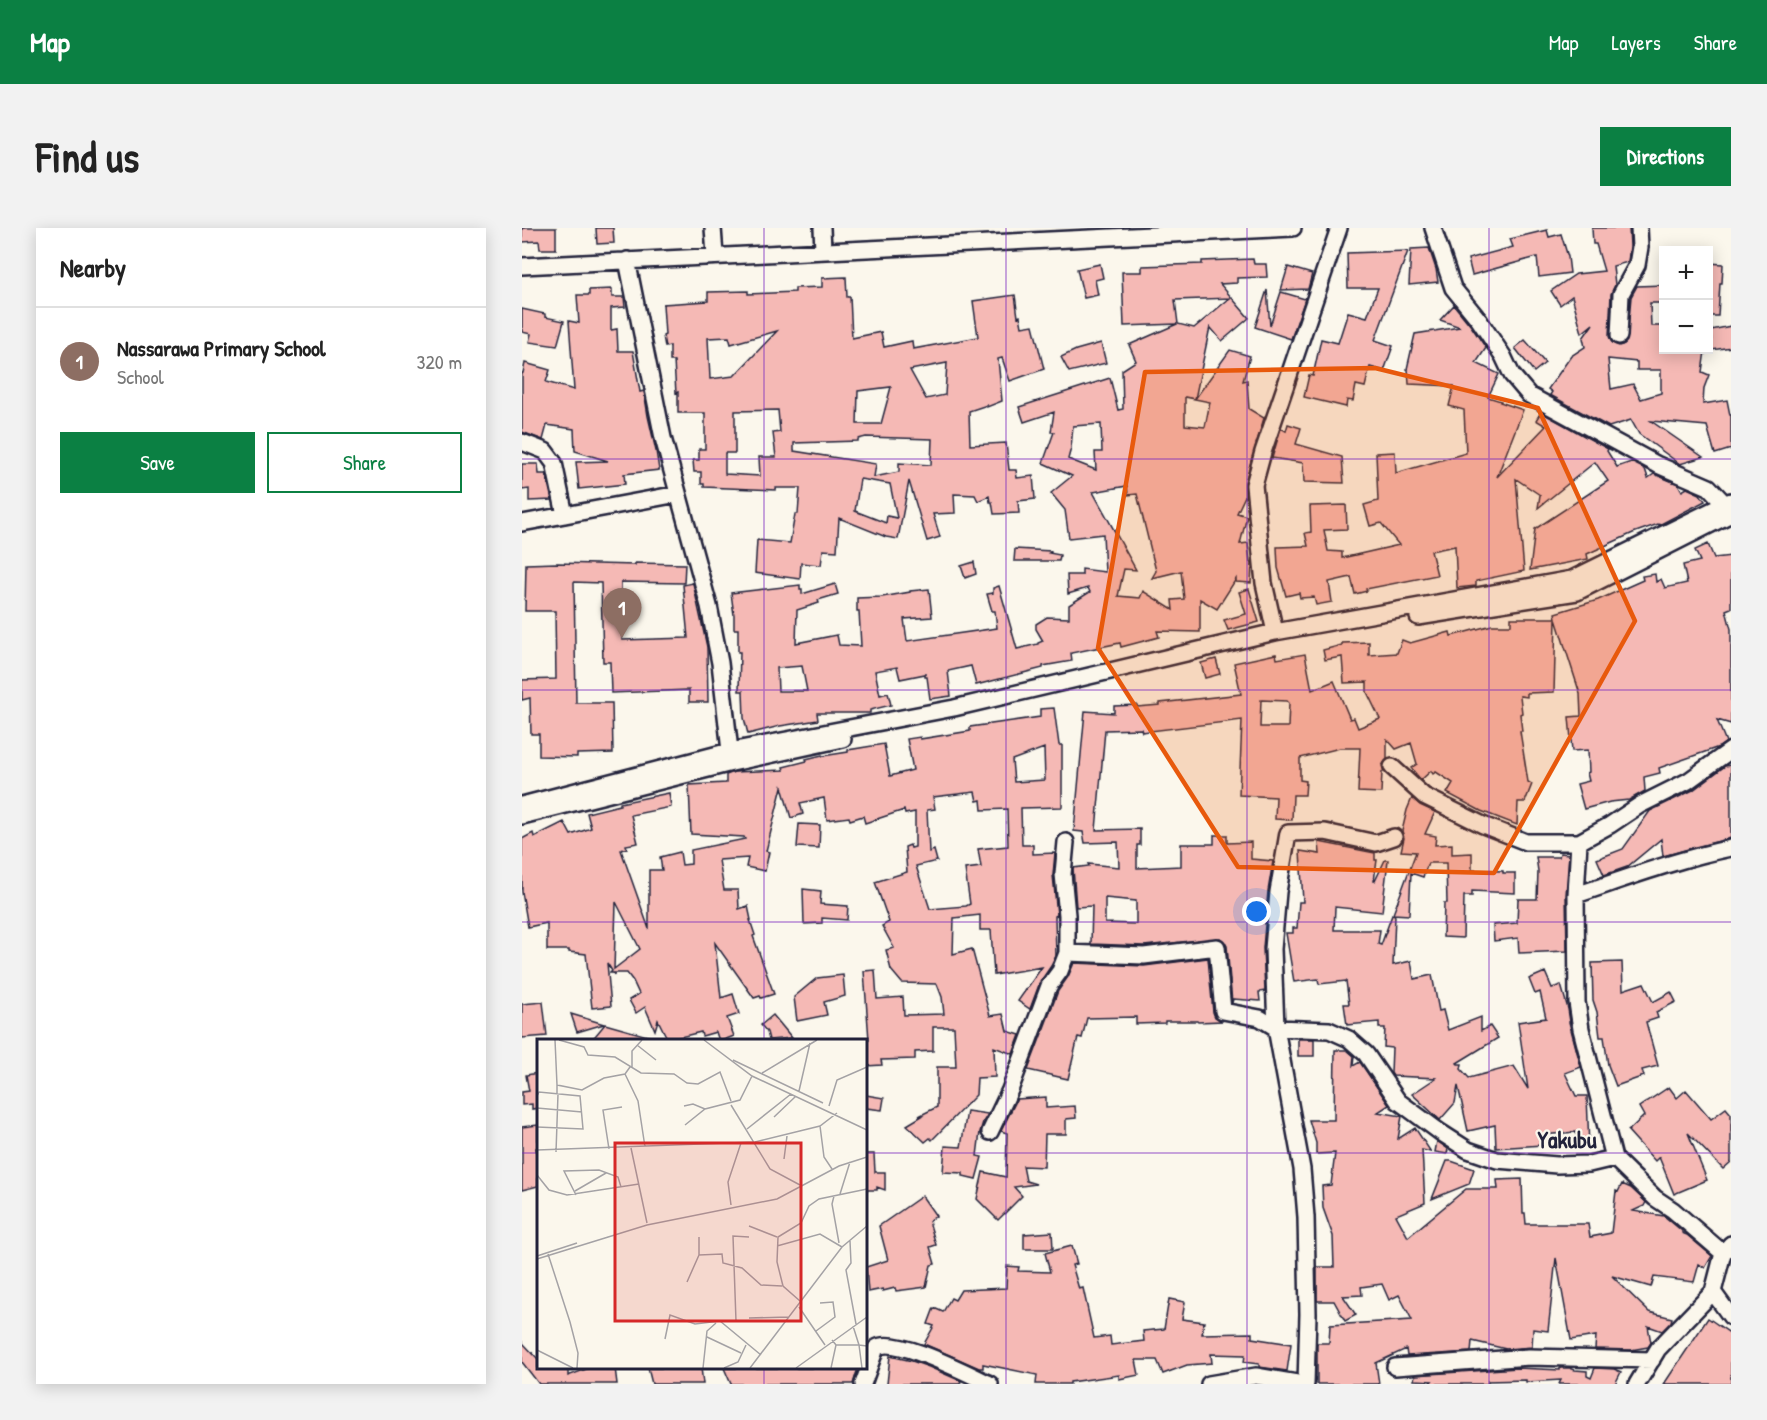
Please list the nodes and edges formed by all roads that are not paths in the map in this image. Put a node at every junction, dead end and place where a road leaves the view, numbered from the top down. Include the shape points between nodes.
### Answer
1 (713, 228) edge
2 (822, 228) edge
3 (1293, 228) edge
4 (1339, 228) edge
5 (1433, 228) edge
6 (1639, 228) edge
7 (823, 250) junction
8 (715, 255) junction
9 (627, 260) junction
10 (522, 266) edge
11 (1619, 336) dead end
12 (522, 442) edge
13 (678, 494) junction
14 (1729, 506) edge
15 (565, 515) junction
16 (522, 523) edge
17 (1275, 632) junction
18 (1731, 750) edge
19 (730, 751) junction
20 (1392, 768) dead end
21 (522, 805) edge
22 (522, 816) edge
23 (1394, 837) dead end
24 (1065, 842) dead end
25 (1579, 842) junction
26 (1731, 848) edge
27 (1576, 895) junction
28 (1067, 953) junction
29 (1276, 1028) junction
30 (990, 1132) dead end
31 (1614, 1158) junction
32 (1727, 1249) edge
33 (1713, 1292) junction
34 (1731, 1317) edge
35 (1652, 1360) junction
36 (1395, 1367) dead end
37 (863, 1384) edge
38 (990, 1384) edge
39 (1209, 1384) edge
40 (1305, 1384) edge
41 (1637, 1384) edge

1 - 8 street
2 - 7 street
3 - 7 street
4 - 17 street via 1254,485 1264,583
5 - 14 street via 1453,288 1528,395 1709,488
6 - 11 street via 1637,265 1621,294
7 - 8 street
8 - 9 street
9 - 10 street
9 - 13 street
12 - 15 street via 545,451 554,463
13 - 15 street
13 - 19 street via 709,606
14 - 17 street via 1572,579
14 - 22 street via 1577,592 1277,642 732,764
15 - 16 street
17 - 19 street via 954,708
18 - 25 street via 1688,781
19 - 21 street
20 - 25 street via 1424,796 1483,825 1526,842
23 - 29 street via 1376,843 1325,832 1288,833 1273,949
24 - 28 street
25 - 27 street
26 - 27 street
27 - 31 street via 1577,1002
28 - 29 street via 1144,956 1217,947 1223,1011 1260,1018
28 - 30 street via 1049,986
29 - 31 street via 1329,1030 1349,1039 1366,1054 1398,1101 1468,1150 1497,1160 1557,1165
29 - 40 street via 1302,1169 1306,1217
31 - 32 street via 1655,1198
32 - 33 street
33 - 34 street
33 - 35 street
35 - 36 street via 1529,1357
35 - 41 street
37 - 38 street via 876,1348 881,1345 918,1351
39 - 40 street via 1256,1376

